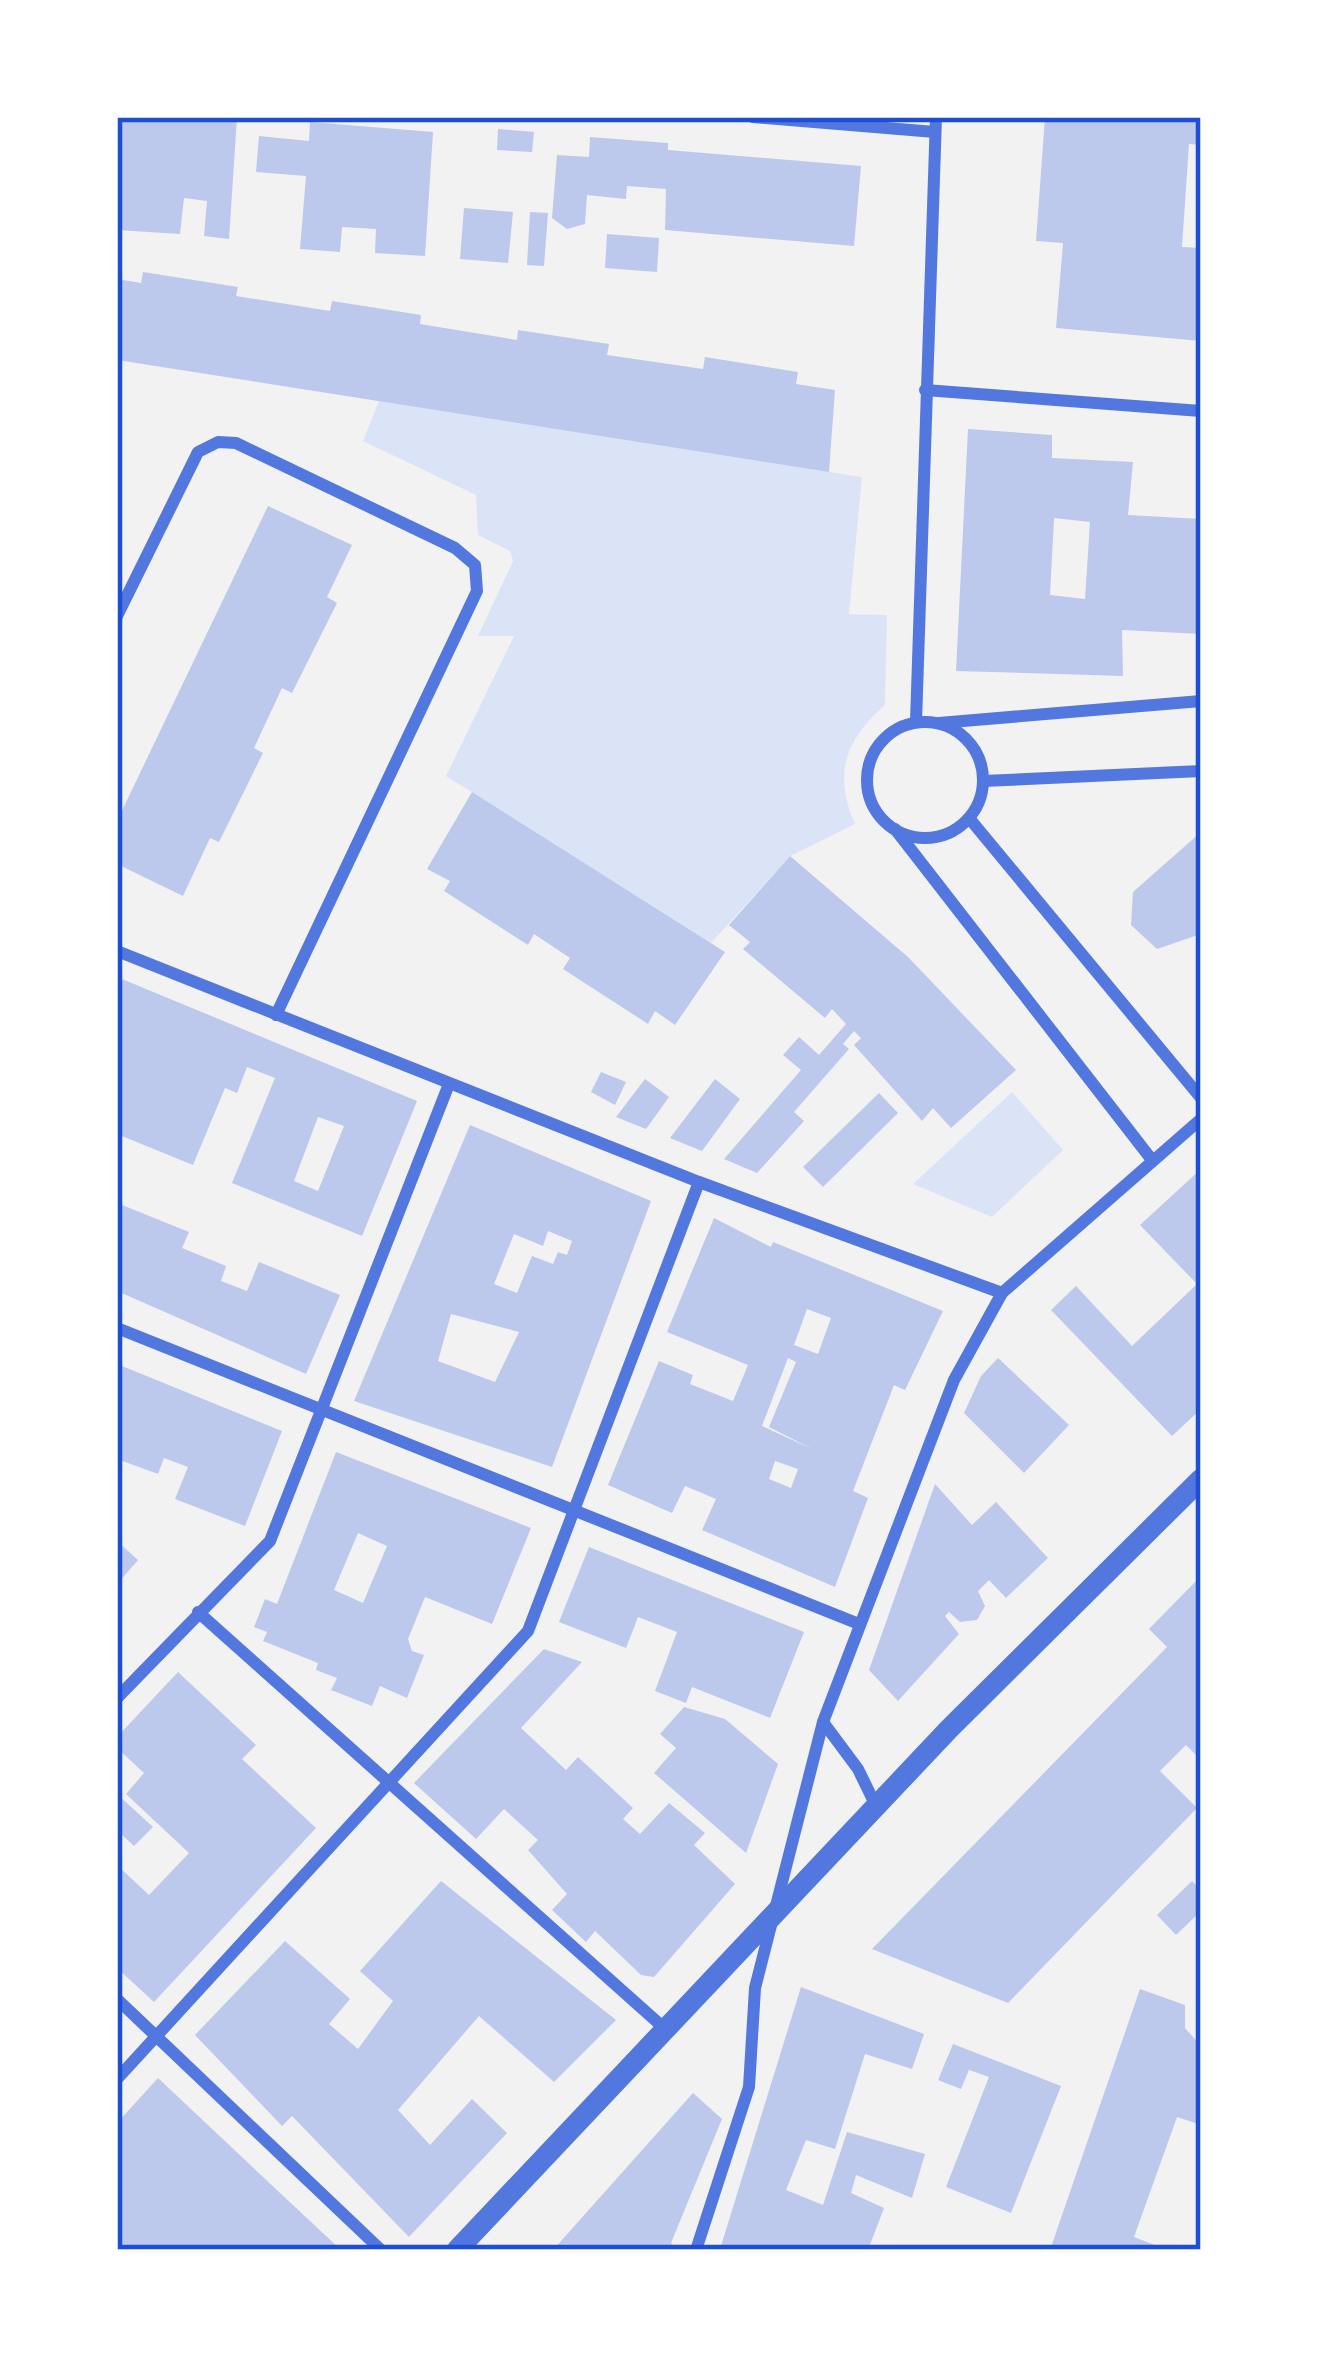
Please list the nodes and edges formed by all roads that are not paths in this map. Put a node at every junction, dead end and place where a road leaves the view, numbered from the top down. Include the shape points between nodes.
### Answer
1 (753, 117) edge
2 (935, 124) edge
3 (926, 391) junction
4 (1201, 411) edge
5 (117, 616) edge
6 (1201, 701) edge
7 (916, 722) junction
8 (938, 723) junction
9 (1201, 771) edge
10 (983, 781) junction
11 (969, 818) junction
12 (895, 829) junction
13 (117, 951) edge
14 (276, 1015) junction
15 (449, 1084) junction
16 (1201, 1098) edge
17 (1201, 1119) edge
18 (1152, 1160) junction
19 (699, 1182) junction
20 (1002, 1293) junction
21 (117, 1328) edge
22 (324, 1410) junction
23 (1201, 1479) edge
24 (571, 1509) junction
25 (198, 1612) junction
26 (859, 1624) junction
27 (117, 1698) edge
28 (823, 1722) junction
29 (386, 1784) junction
30 (876, 1807) junction
31 (770, 1922) junction
32 (117, 1999) edge
33 (664, 2028) junction
34 (157, 2036) junction
35 (117, 2079) edge
36 (381, 2250) edge
37 (457, 2250) edge
38 (696, 2250) edge

1 - 2 street
2 - 3 street
3 - 4 street
3 - 7 street
5 - 14 street via 198,452 218,442 236,442 475,565 477,591
6 - 8 street
7 - 8 street
7 - 12 street via 885,737 868,769 872,803
8 - 10 street via 971,743
9 - 10 street
10 - 11 street
11 - 12 street via 942,835
11 - 16 street
12 - 18 street
13 - 14 street
14 - 15 street
15 - 19 street
15 - 22 street
17 - 18 street
18 - 20 street
19 - 20 street
19 - 24 street
20 - 26 street via 954,1380
21 - 22 street
22 - 24 street
22 - 25 street via 270,1540
23 - 30 street
24 - 26 street
24 - 29 street via 528,1631
25 - 27 street
25 - 29 street
26 - 28 street
28 - 30 street
28 - 31 street
29 - 33 street
29 - 34 street
30 - 31 street
31 - 33 street
31 - 38 street via 754,1988 749,2087
32 - 34 street
33 - 37 street
34 - 35 street
34 - 36 street

